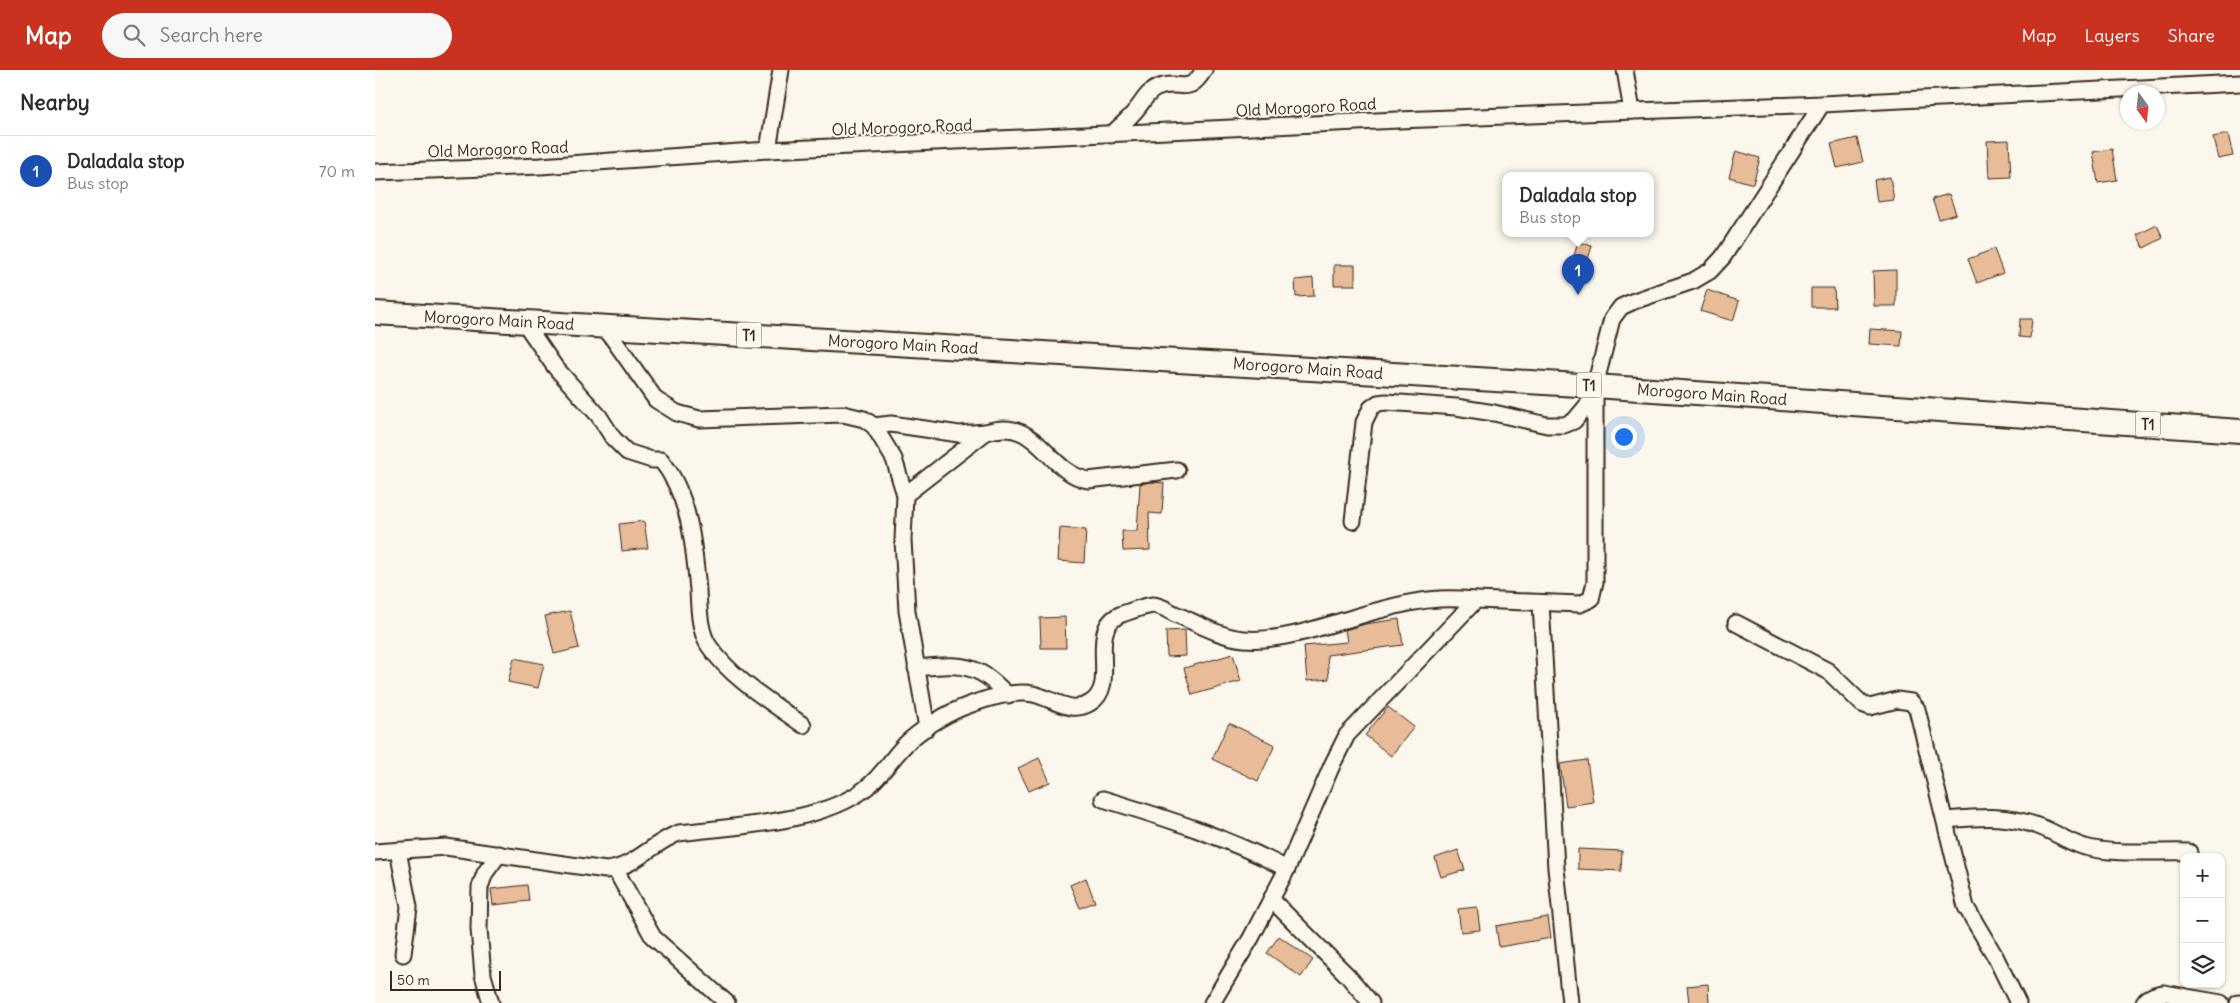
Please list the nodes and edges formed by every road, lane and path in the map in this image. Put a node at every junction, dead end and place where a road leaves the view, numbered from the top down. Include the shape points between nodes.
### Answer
1 (781, 70) edge
2 (1204, 70) edge
3 (1625, 70) edge
4 (2240, 83) edge
5 (1822, 104) junction
6 (1632, 111) junction
7 (1111, 135) junction
8 (768, 150) junction
9 (375, 172) edge
10 (375, 313) edge
11 (524, 322) junction
12 (604, 326) junction
13 (1595, 391) junction
14 (874, 426) junction
15 (2240, 431) edge
16 (986, 432) junction
17 (1177, 470) dead end
18 (905, 494) junction
19 (1353, 521) dead end
20 (1476, 600) junction
21 (1541, 603) junction
22 (1736, 623) dead end
23 (916, 668) junction
24 (1008, 695) junction
25 (803, 725) dead end
26 (927, 728) junction
27 (1103, 800) dead end
28 (1945, 820) junction
29 (398, 851) junction
30 (375, 852) edge
31 (2189, 852) dead end
32 (499, 854) junction
33 (615, 869) junction
34 (1287, 869) junction
35 (1271, 899) junction
36 (403, 954) dead end
37 (491, 1003) edge
38 (727, 1003) edge
39 (1212, 1003) edge
40 (1371, 1003) edge
41 (1570, 1003) edge
42 (2018, 1003) edge
43 (2144, 1003) edge
44 (2221, 1003) edge

1 - 8 street
2 - 7 street via 1197,82 1190,86 1157,88
3 - 6 street
4 - 5 street, Old Morogoro Road
5 - 6 street, Old Morogoro Road
5 - 13 street via 1723,257 1710,271 1693,281 1621,308 1612,319
6 - 7 street, Old Morogoro Road
7 - 8 street, Old Morogoro Road
8 - 9 street, Old Morogoro Road via 539,166
10 - 11 highway, Morogoro Main Road / T1
11 - 12 highway, Morogoro Main Road / T1
11 - 25 street via 555,367 599,416 613,438 627,452 661,460 668,467 685,504 702,629 709,646 748,686
12 - 13 highway, Morogoro Main Road / T1
12 - 14 street via 655,400 677,413 699,419 843,414 864,419
13 - 15 highway, Morogoro Main Road / T1
13 - 19 street via 1574,421 1555,425 1456,407 1378,403 1371,408 1364,422
13 - 21 street via 1595,582 1591,599 1581,604
14 - 16 street via 891,424 959,434
14 - 18 street via 894,459
16 - 17 street via 995,429 1023,432 1079,479
16 - 18 street
18 - 23 street via 905,575
20 - 21 street
20 - 24 street via 1439,599 1270,638 1252,639 1222,633 1155,605 1119,615 1107,625 1103,642 1102,687 1092,702 1080,708 1032,694
20 - 34 street via 1347,735
21 - 41 street via 1556,868
22 - 28 street via 1828,671 1862,704 1870,707 1897,700 1911,702 1917,709
23 - 24 street via 968,668 981,673
23 - 26 street
24 - 26 street via 969,705
26 - 33 street via 909,740 867,788 829,810 765,823 679,833
27 - 34 street via 1152,813 1248,848
28 - 31 street via 2011,818 2085,847
28 - 42 street via 1966,906
29 - 30 street
29 - 32 street via 446,847
29 - 36 street via 409,907
32 - 33 street
32 - 37 street via 485,873 480,887 483,975
33 - 38 street via 653,938
34 - 35 street
35 - 39 street
35 - 40 street
43 - 44 street via 2155,994 2164,993

